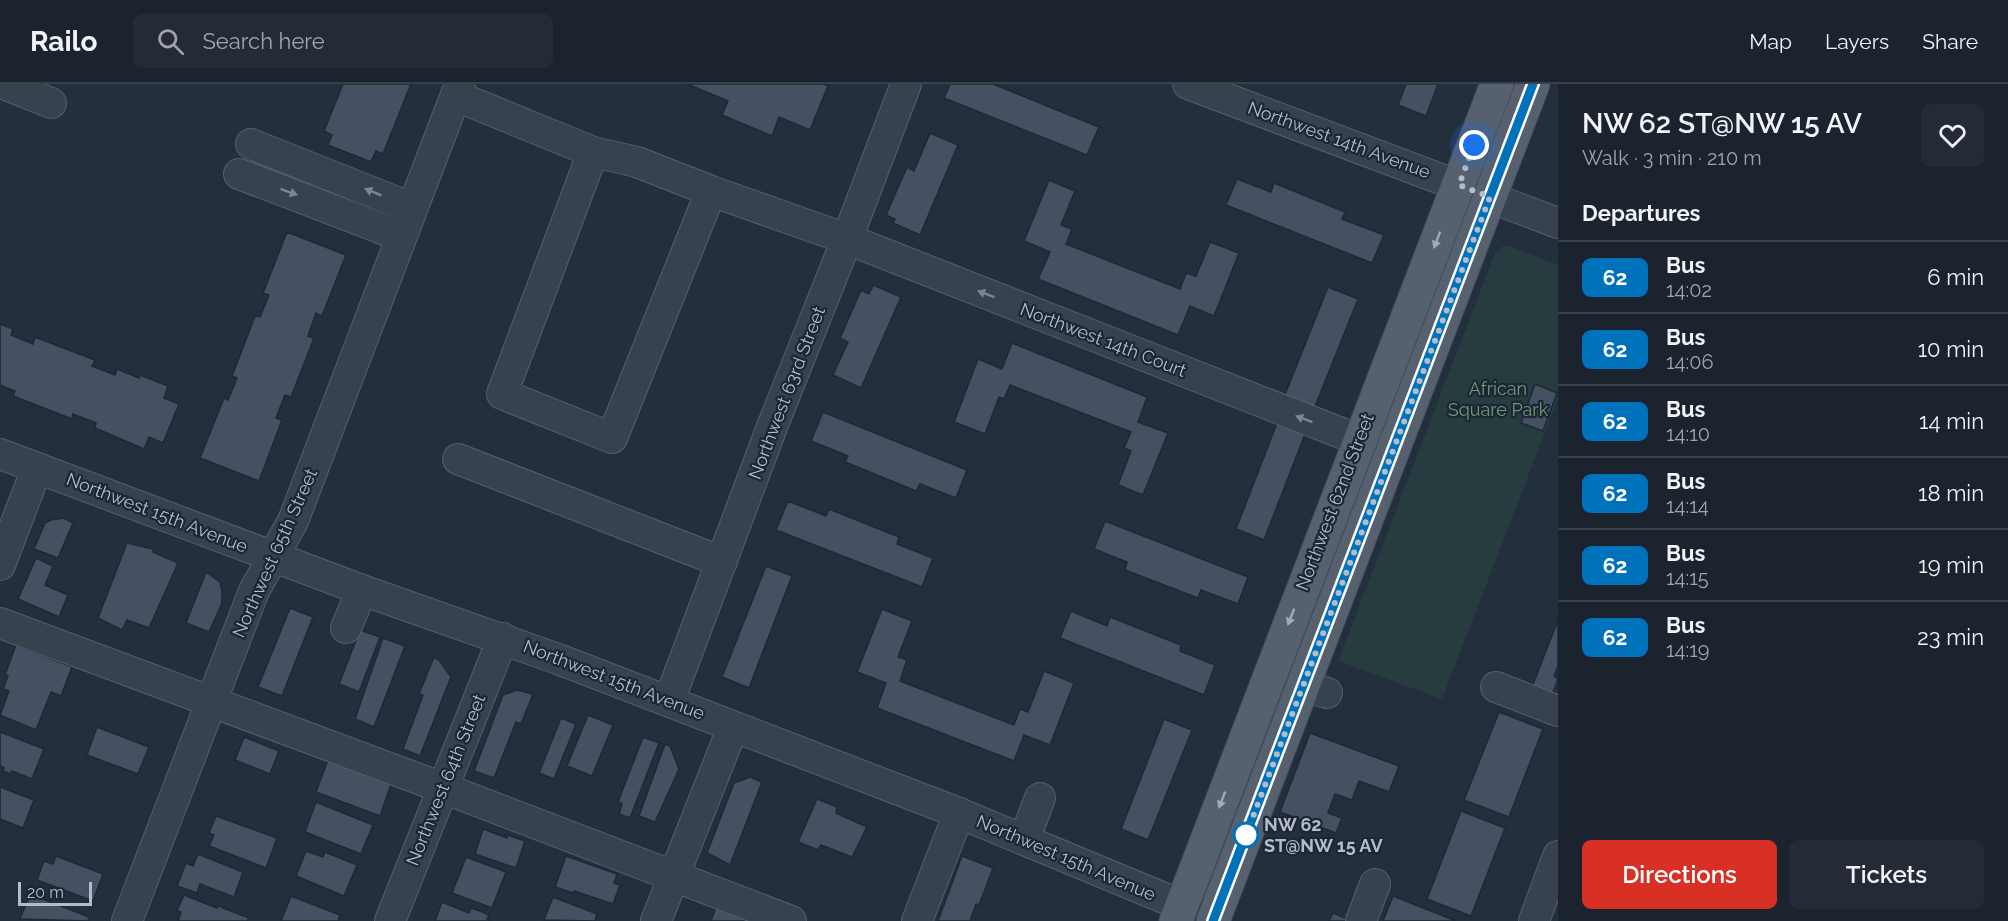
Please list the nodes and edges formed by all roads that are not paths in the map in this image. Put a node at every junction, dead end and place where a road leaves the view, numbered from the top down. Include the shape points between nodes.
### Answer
1 (4, 84) edge
2 (906, 84) edge
3 (1188, 84) edge
4 (1497, 84) edge
5 (1533, 84) edge
6 (458, 90) edge
7 (51, 103) dead end
8 (250, 144) dead end
9 (593, 152) junction
10 (239, 174) dead end
11 (1459, 185) junction
12 (711, 191) junction
13 (1490, 197) junction
14 (412, 208) junction
15 (1558, 222) edge
16 (401, 236) junction
17 (848, 239) junction
18 (1359, 440) junction
19 (0, 454) edge
20 (458, 459) dead end
21 (37, 468) junction
22 (273, 557) junction
23 (722, 562) junction
24 (0, 565) edge
25 (362, 590) junction
26 (0, 623) edge
27 (346, 628) dead end
28 (503, 638) junction
29 (1496, 687) dead end
30 (669, 701) junction
31 (212, 702) junction
32 (1558, 711) edge
33 (733, 727) junction
34 (443, 788) junction
35 (1040, 798) dead end
36 (959, 813) junction
37 (1024, 840) junction
38 (1558, 856) edge
39 (674, 876) junction
40 (1375, 884) dead end
41 (1179, 914) edge
42 (1216, 920) edge
43 (127, 921) edge
44 (390, 921) edge
45 (656, 921) edge
46 (791, 921) edge
47 (917, 921) edge
48 (1361, 921) edge
49 (1534, 921) edge

1 - 7 street
2 - 17 street, Northwest 63rd Street
3 - 11 street, Northwest 14th Avenue
4 - 11 main road, Northwest 62nd Street
5 - 13 main road, Northwest 62nd Street
6 - 9 street, Northwest 14th Court
6 - 14 street, Northwest 65th Street
14 -> 8 street
9 - 12 street, Northwest 14th Court via 637,162
9 - 12 street via 502,394 612,438
10 -> 16 street
11 - 13 street, Northwest 14th Avenue
11 -> 18 main road, Northwest 62nd Street
12 - 17 street, Northwest 14th Court
13 - 15 street, Northwest 14th Avenue
13 - 42 main road, Northwest 62nd Street via 1315,689
14 - 16 street, Northwest 65th Street
16 - 22 street, Northwest 65th Street via 293,521
18 -> 17 street, Northwest 14th Court
17 - 23 street, Northwest 63rd Street
18 -> 41 main road, Northwest 62nd Street
19 - 21 street, Northwest 15th Avenue
20 - 23 street
21 - 22 street, Northwest 15th Avenue
21 - 24 street
22 - 25 street, Northwest 15th Avenue
22 - 31 street, Northwest 65th Street via 254,591
23 - 30 street, Northwest 63rd Street
25 - 27 street
25 - 28 street, Northwest 15th Avenue
26 - 31 street
28 - 30 street, Northwest 15th Avenue
28 - 34 street, Northwest 64th Street
29 - 32 street
30 - 33 street, Northwest 15th Avenue
31 - 34 street
31 - 43 street, Northwest 65th Street
33 - 36 street, Northwest 15th Avenue
33 - 39 street
34 - 39 street
34 - 44 street, Northwest 64th Street
35 - 37 street
36 - 37 street, Northwest 15th Avenue
36 - 47 street
37 - 41 street, Northwest 15th Avenue
38 - 49 street
39 - 45 street
39 - 46 street
40 - 48 street
41 - 42 street, Northwest 15th Avenue

